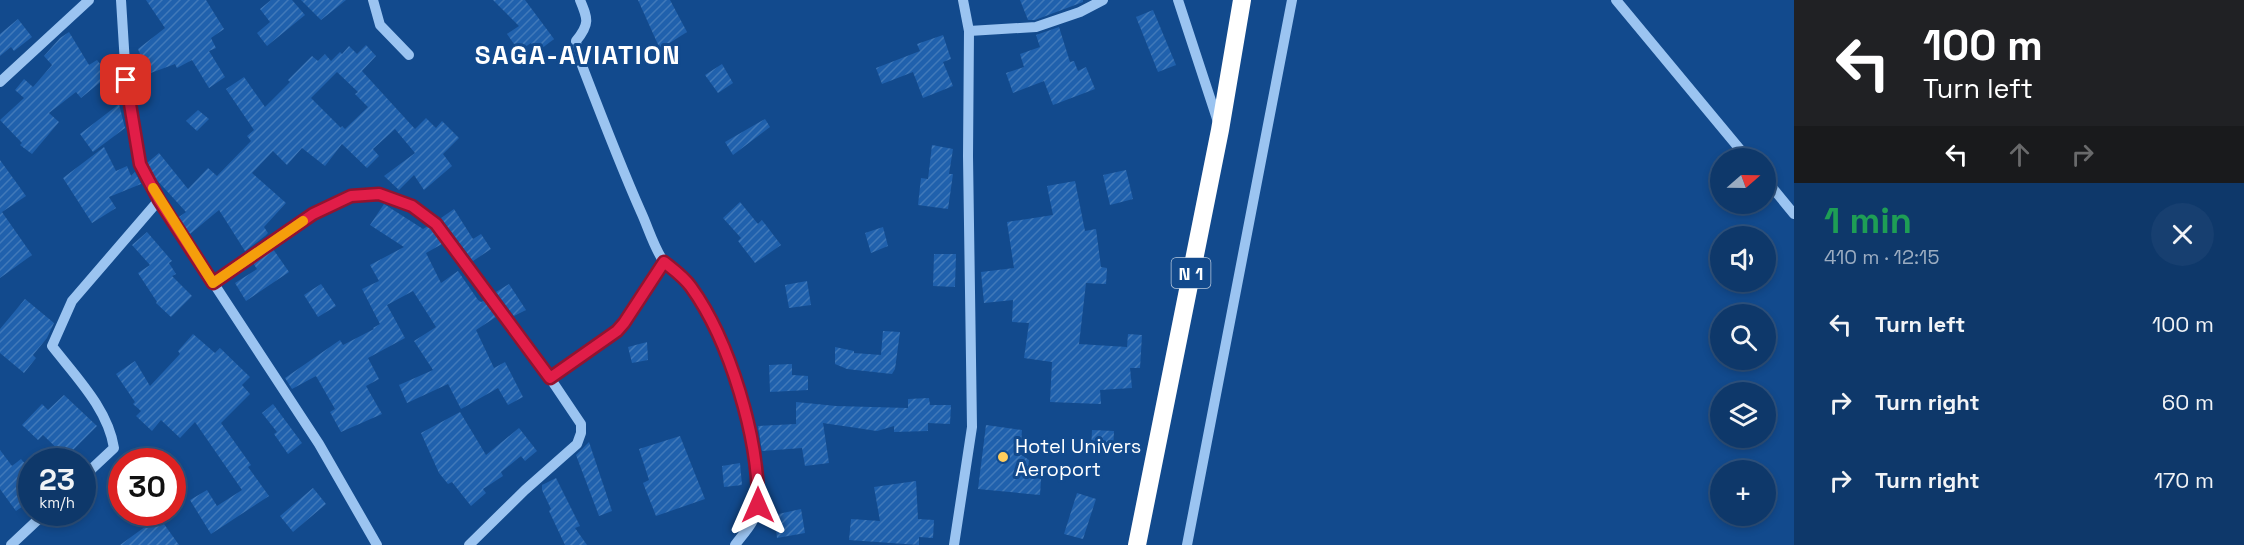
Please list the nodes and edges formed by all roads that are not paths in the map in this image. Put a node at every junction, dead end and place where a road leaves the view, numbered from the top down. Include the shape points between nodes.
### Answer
1 (89, 0) edge
2 (122, 0) edge
3 (373, 0) edge
4 (580, 0) edge
5 (963, 0) edge
6 (1103, 0) edge
7 (1178, 0) edge
8 (1242, 0) edge
9 (1292, 0) edge
10 (1616, 0) edge
11 (969, 31) junction
12 (409, 55) dead end
13 (0, 82) edge
14 (1220, 130) junction
15 (1739, 148) edge
16 (1776, 192) edge
17 (159, 200) junction
18 (1794, 214) edge
19 (664, 262) junction
20 (213, 283) junction
21 (550, 378) junction
22 (96, 465) edge
23 (31, 526) edge
24 (11, 545) edge
25 (377, 545) edge
26 (469, 545) edge
27 (735, 545) edge
28 (954, 545) edge
29 (1137, 545) edge
30 (1187, 545) edge

1 - 13 street
2 - 17 street via 126,80 135,145 140,164
3 - 12 street via 380,25
4 - 19 street via 587,16 586,29 576,41 578,55 619,162
5 - 11 street
6 - 11 street via 1036,27
7 - 14 street
8 - 14 highway, N 1
9 - 30 street
10 - 15 street
11 - 28 street via 972,426
14 - 29 highway, N 1
16 - 18 street
17 - 20 street
17 - 22 street via 72,301 52,346 92,398 111,431 114,448
19 - 21 street via 617,331
19 - 27 street via 682,276 704,308 737,383 748,425 759,476 758,505 755,517
20 - 21 street via 313,214 351,196 379,194 412,206 436,224
20 - 25 street via 320,444
21 - 26 street via 581,424 577,444
23 - 24 street

